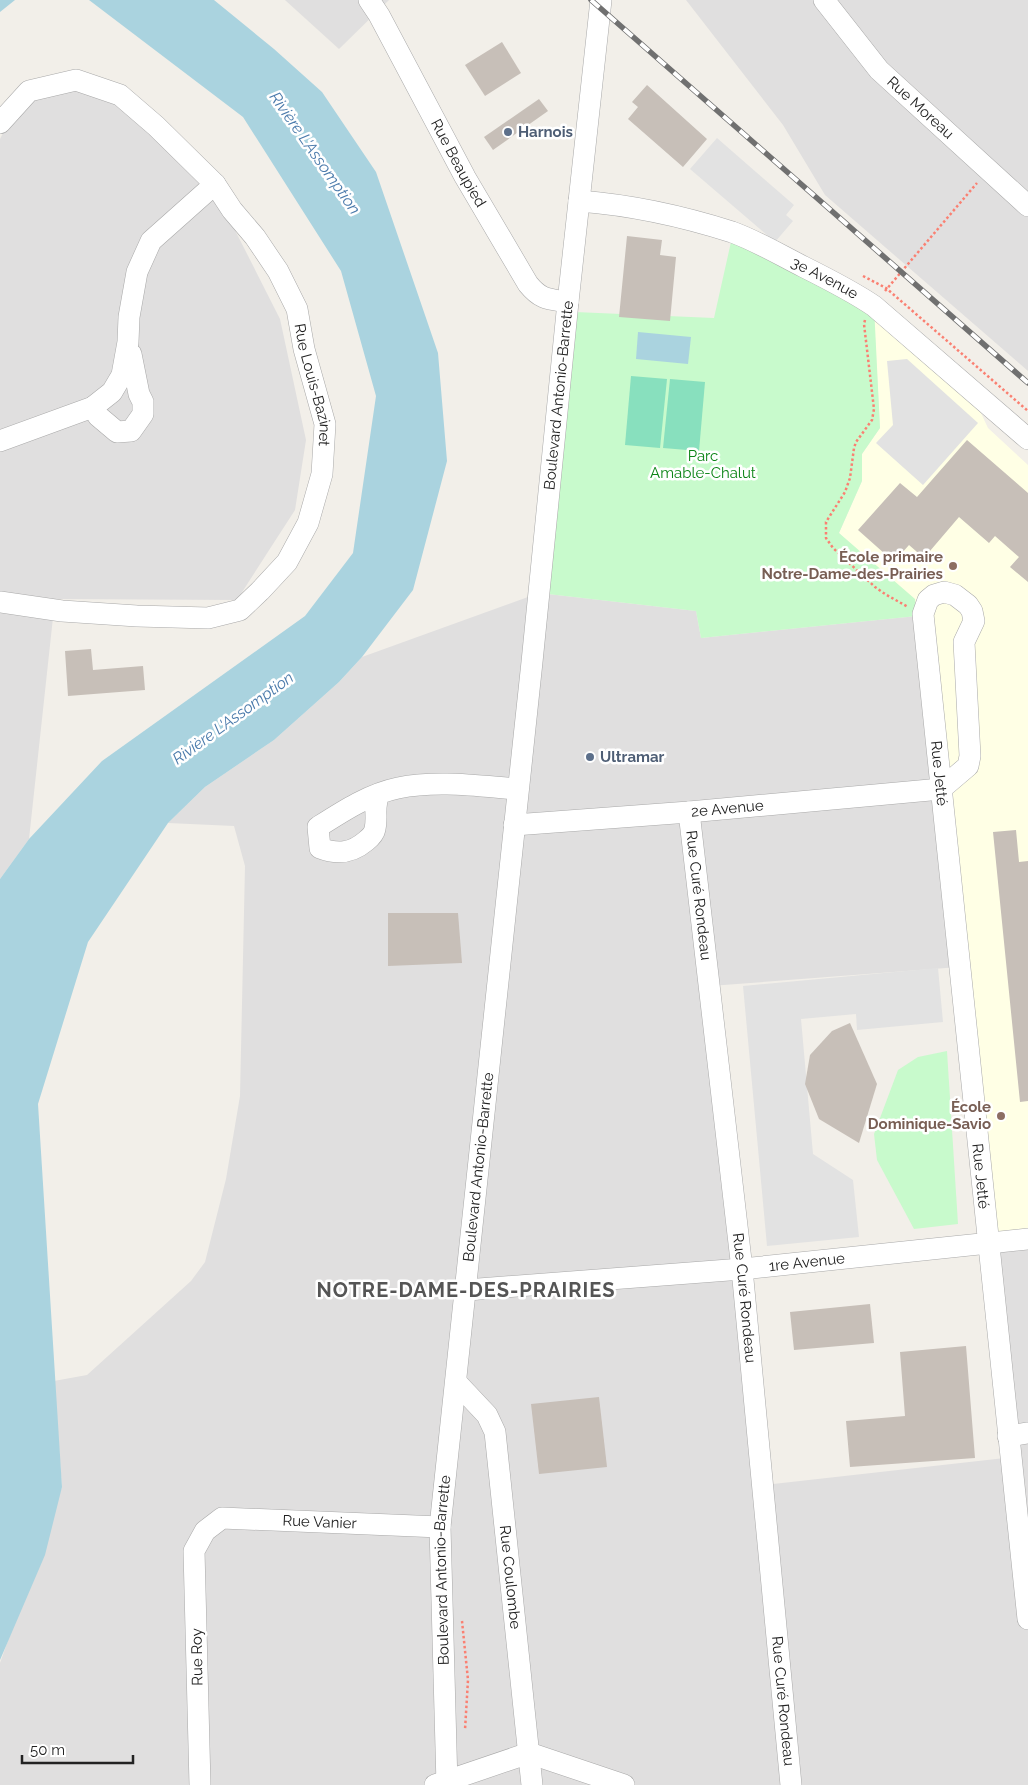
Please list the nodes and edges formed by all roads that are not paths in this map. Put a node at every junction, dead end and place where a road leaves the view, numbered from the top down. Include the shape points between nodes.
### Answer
1 (369, 0) edge
2 (600, 0) edge
3 (824, 0) edge
4 (0, 123) edge
5 (216, 184) junction
6 (579, 201) junction
7 (1028, 206) edge
8 (568, 302) junction
9 (128, 342) junction
10 (93, 407) junction
11 (1028, 440) edge
12 (0, 442) edge
13 (0, 602) edge
14 (518, 789) junction
15 (941, 789) junction
16 (378, 794) dead end
17 (689, 812) junction
18 (514, 825) junction
19 (1028, 1239) edge
20 (988, 1244) junction
21 (742, 1269) junction
22 (466, 1290) junction
23 (456, 1382) junction
24 (1018, 1435) edge
25 (440, 1527) junction
26 (205, 1531) joint
27 (1028, 1614) edge
28 (1028, 1619) edge
29 (528, 1753) junction
30 (443, 1783) edge
31 (200, 1785) edge
32 (532, 1785) edge
33 (624, 1785) edge
34 (791, 1785) edge

1 - 8 street, Rue Beaupied via 465,177 528,284 544,299
2 - 6 street, Boulevard Antonio-Barrette
3 - 7 street, Rue Moreau via 879,70
4 - 5 street, Rue Louis-Bazinet via 29,92 76,80 120,95
5 - 9 street via 151,241 136,272
5 - 13 street, Rue Louis-Bazinet via 278,271 297,309 324,424 322,474 308,524 287,562 240,610 208,618 137,616
6 - 8 street, Boulevard Antonio-Barrette
6 - 11 street, 3e Avenue via 619,204 733,233 855,293
8 - 14 street, Boulevard Antonio-Barrette
9 - 10 street via 122,375 112,392
9 - 10 street via 143,414 131,431 118,432 98,416
10 - 12 street
14 - 16 street via 415,785
14 - 18 street, Boulevard Antonio-Barrette
15 - 15 street, Rue Jetté via 923,614 928,600 944,592 956,595 968,605 974,621 964,642 970,756 968,766
15 - 17 street, 2e Avenue
15 - 20 street, Rue Jetté
17 - 18 street, 2e Avenue
17 - 21 street, Rue Curé Rondeau
18 - 22 street, Boulevard Antonio-Barrette
19 - 20 street, 1re Avenue
20 - 21 street, 1re Avenue
20 - 24 street, Rue Jetté
21 - 22 street, 1re Avenue
21 - 34 street, Rue Curé Rondeau
22 - 23 street, Boulevard Antonio-Barrette
23 - 25 street, Boulevard Antonio-Barrette
23 - 29 street, Rue Coulombe via 487,1415 495,1432
24 - 27 street, Rue Jetté
25 - 26 street, Rue Vanier via 222,1518
25 - 30 street, Boulevard Antonio-Barrette
26 - 31 street, Rue Roy via 194,1551
27 - 28 street, Rue Jetté
29 - 30 street
29 - 32 street, Rue Coulombe
29 - 33 street

